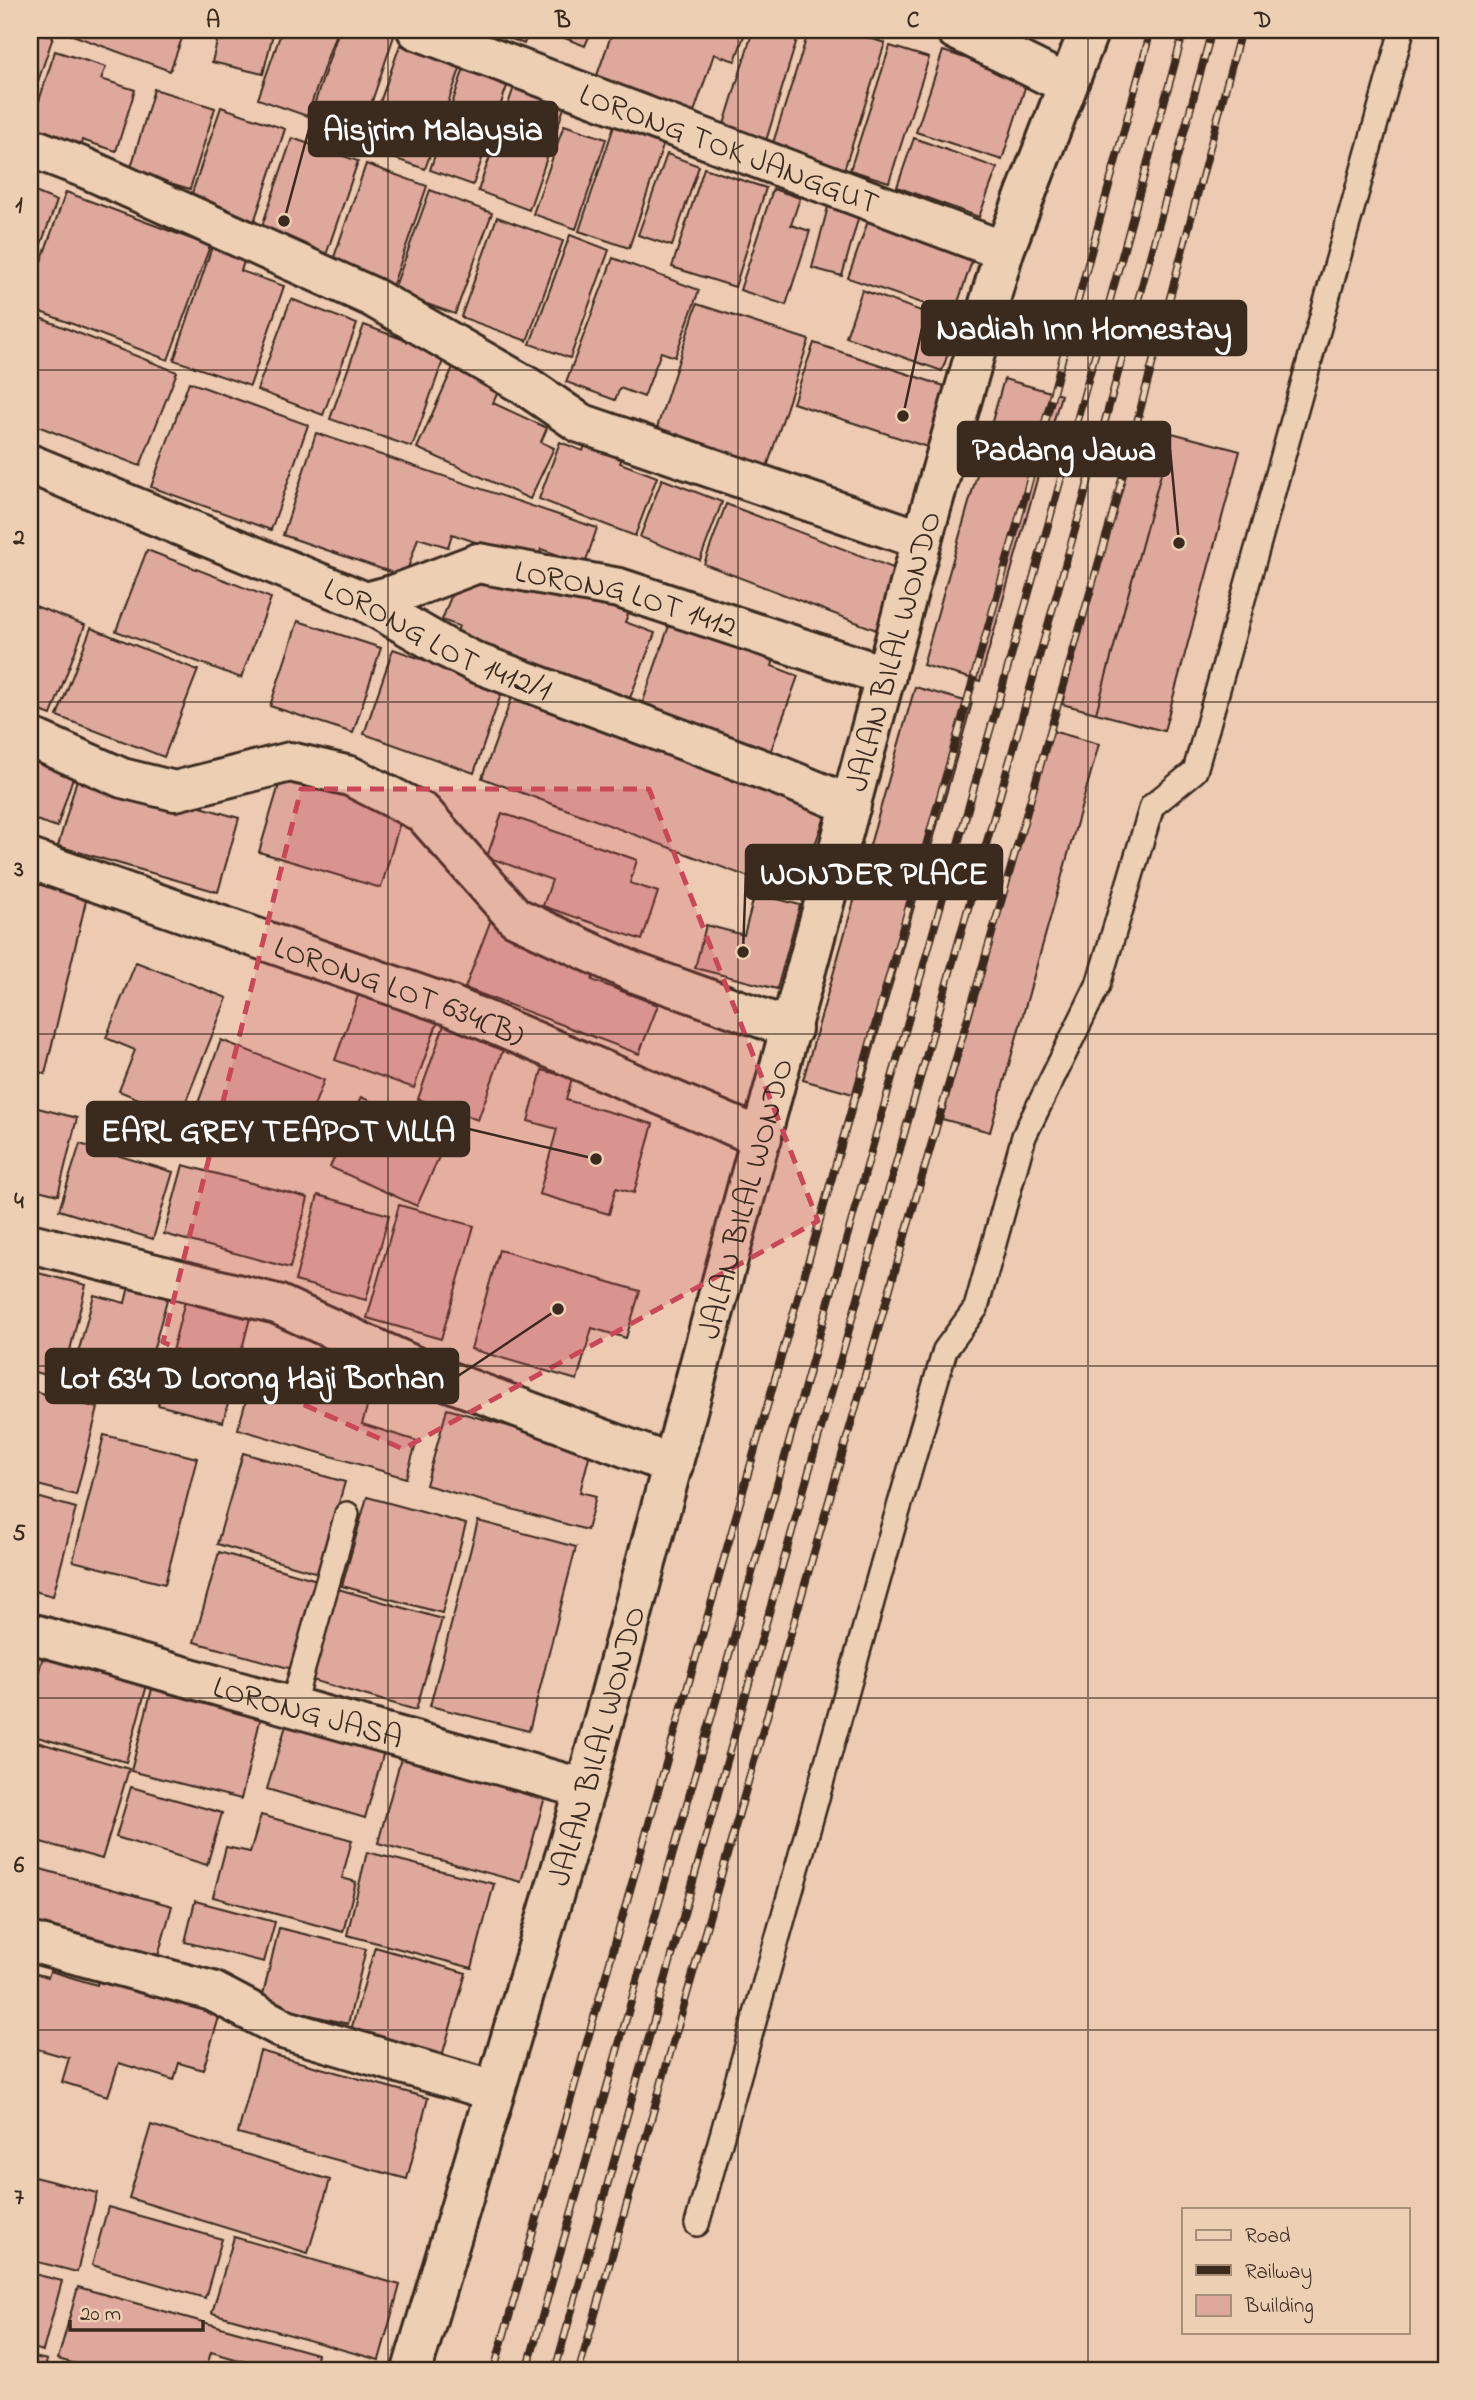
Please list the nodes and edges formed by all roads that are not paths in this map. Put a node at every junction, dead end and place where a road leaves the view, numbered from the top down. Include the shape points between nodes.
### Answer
1 (417, 30) edge
2 (956, 30) edge
3 (1089, 30) edge
4 (1402, 30) edge
5 (1066, 84) junction
6 (30, 147) edge
7 (1004, 251) junction
8 (30, 464) edge
9 (922, 540) junction
10 (366, 602) junction
11 (886, 676) junction
12 (30, 737) edge
13 (851, 805) junction
14 (30, 859) edge
15 (792, 1030) junction
16 (762, 1138) junction
17 (30, 1243) edge
18 (673, 1465) junction
19 (347, 1514) dead end
20 (30, 1633) edge
21 (292, 1707) junction
22 (585, 1789) junction
23 (30, 1942) edge
24 (494, 2091) junction
25 (697, 2224) dead end
26 (412, 2370) edge

1 - 7 street, LORONG TOK JANGGUT
2 - 5 street
3 - 5 street, JALAN BILAL WONDO
4 - 25 lane via 1195,771 1152,806 1098,985 1024,1136 976,1308 945,1350
5 - 7 street, JALAN BILAL WONDO
6 - 9 street via 372,298 526,386 580,424
7 - 9 street, JALAN BILAL WONDO
8 - 10 street, LORONG LOT 1412/1
9 - 11 street, JALAN BILAL WONDO
10 - 11 street, LORONG LOT 1412 via 478,563 619,588
10 - 13 street, LORONG LOT 1412/1 via 477,663
11 - 13 street, JALAN BILAL WONDO
12 - 15 street via 122,778 174,791 290,762 350,776 423,813 515,917 633,972
13 - 15 street, JALAN BILAL WONDO
14 - 16 street, LORONG LOT 634(B) via 449,1005
15 - 16 street, JALAN BILAL WONDO
16 - 18 street, JALAN BILAL WONDO
17 - 18 street via 277,1304 445,1380
18 - 22 street, JALAN BILAL WONDO
19 - 21 lane
20 - 21 street, LORONG JASA
21 - 22 street, LORONG JASA
22 - 24 street, JALAN BILAL WONDO
23 - 24 street via 212,1990 286,2030
24 - 26 street, JALAN BILAL WONDO

